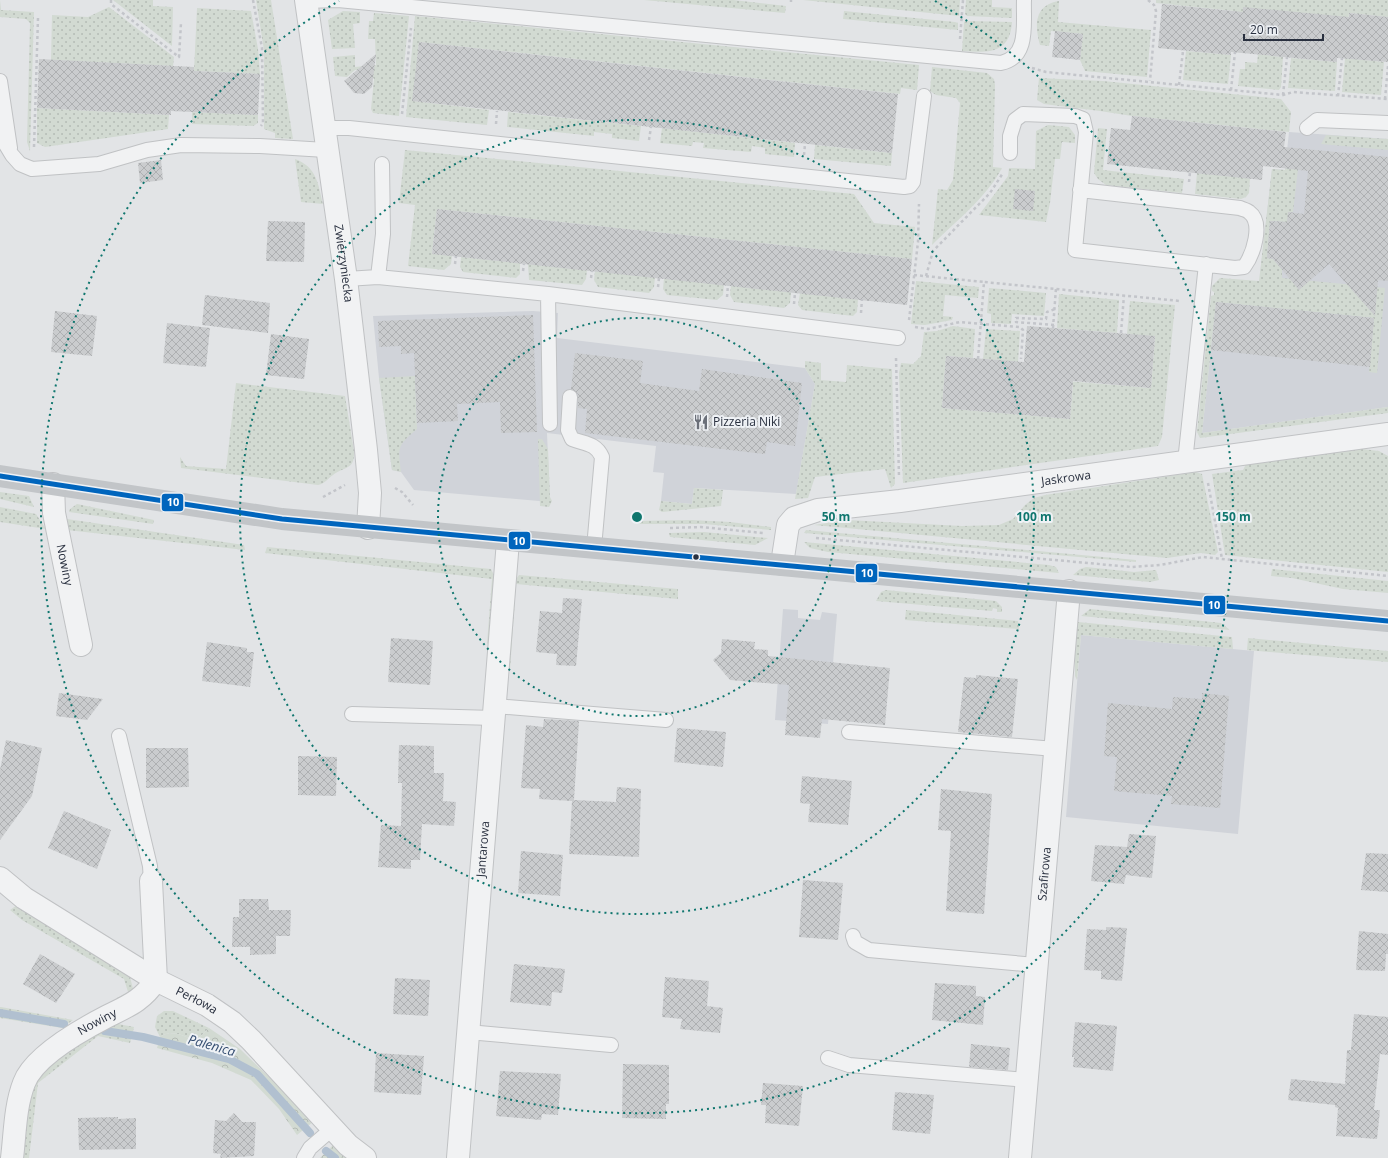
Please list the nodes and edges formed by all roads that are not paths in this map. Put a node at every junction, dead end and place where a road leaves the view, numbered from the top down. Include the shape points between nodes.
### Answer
1 (306, 0) edge
2 (1024, 0) edge
3 (0, 81) edge
4 (924, 96) dead end
5 (1388, 123) edge
6 (323, 128) junction
7 (1307, 128) dead end
8 (0, 135) edge
9 (326, 150) junction
10 (1010, 153) road end
11 (12, 155) junction
12 (382, 164) dead end
13 (1080, 190) junction
14 (1206, 264) junction
15 (378, 277) junction
16 (346, 279) junction
17 (548, 294) junction
18 (898, 338) road end
19 (570, 398) dead end
20 (550, 424) dead end
21 (1388, 434) edge
22 (1195, 460) junction
23 (0, 476) edge
24 (53, 484) junction
25 (368, 528) junction
26 (508, 541) junction
27 (594, 548) junction
28 (782, 564) junction
29 (1069, 591) junction
30 (1388, 621) edge
31 (81, 646) dead end
32 (494, 712) junction
33 (352, 714) dead end
34 (666, 720) dead end
35 (849, 732) dead end
36 (119, 736) dead end
37 (1055, 748) junction
38 (0, 878) edge
39 (151, 881) joint
40 (853, 936) dead end
41 (1036, 965) junction
42 (156, 980) junction
43 (468, 1032) junction
44 (611, 1045) dead end
45 (828, 1058) dead end
46 (1026, 1080) junction
47 (333, 1128) junction
48 (12, 1158) edge
49 (304, 1158) edge
50 (365, 1158) edge
51 (458, 1158) edge
52 (1020, 1158) edge

1 - 2 lane via 338,0 1001,63 1014,58 1022,45
1 - 6 street, Zwierzyniecka
3 - 11 lane
4 - 6 lane via 913,182 910,186 904,187 348,128
5 - 7 lane via 1317,120
6 - 9 street, Zwierzyniecka
8 - 11 lane
9 - 11 lane via 181,145 147,150 99,164 32,170 20,164
9 - 16 street, Zwierzyniecka
10 - 13 lane via 1010,136 1015,120 1023,114 1075,116 1083,119 1086,132
12 - 15 lane via 383,234
13 - 14 lane via 1075,250
13 - 14 lane via 1240,208 1249,212 1255,220 1256,228 1253,253 1244,267
14 - 22 lane
15 - 16 lane
15 - 17 lane
16 - 25 street, Zwierzyniecka via 370,483
17 - 18 lane
17 - 20 lane
19 - 27 lane via 568,430 572,439 592,444 602,457
21 - 22 street, Jaskrowa
22 - 28 street, Jaskrowa via 804,513 788,525
23 - 24 main road
24 - 25 main road via 254,515
24 - 31 street, Nowiny via 54,513
25 - 26 main road
26 - 27 main road
26 - 32 street, Jantarowa
27 - 28 main road
28 - 29 main road
29 - 30 main road
29 - 37 street, Szafirowa
32 - 33 lane
32 - 34 lane
32 - 43 street, Jantarowa
35 - 37 lane
36 - 39 lane via 150,866
37 - 41 street, Szafirowa
38 - 42 street, Perłowa via 24,898
39 - 42 street
40 - 41 lane via 855,942 869,950
41 - 46 street, Szafirowa
42 - 47 street, Perłowa via 207,1005 232,1022
42 - 48 street, Nowiny via 148,992 134,1003 86,1028 44,1057 32,1069 21,1094
43 - 44 lane
43 - 51 street, Jantarowa
45 - 46 lane via 849,1065
46 - 52 street, Szafirowa
47 - 49 lane via 310,1148
47 - 50 street, Perłowa via 348,1145

